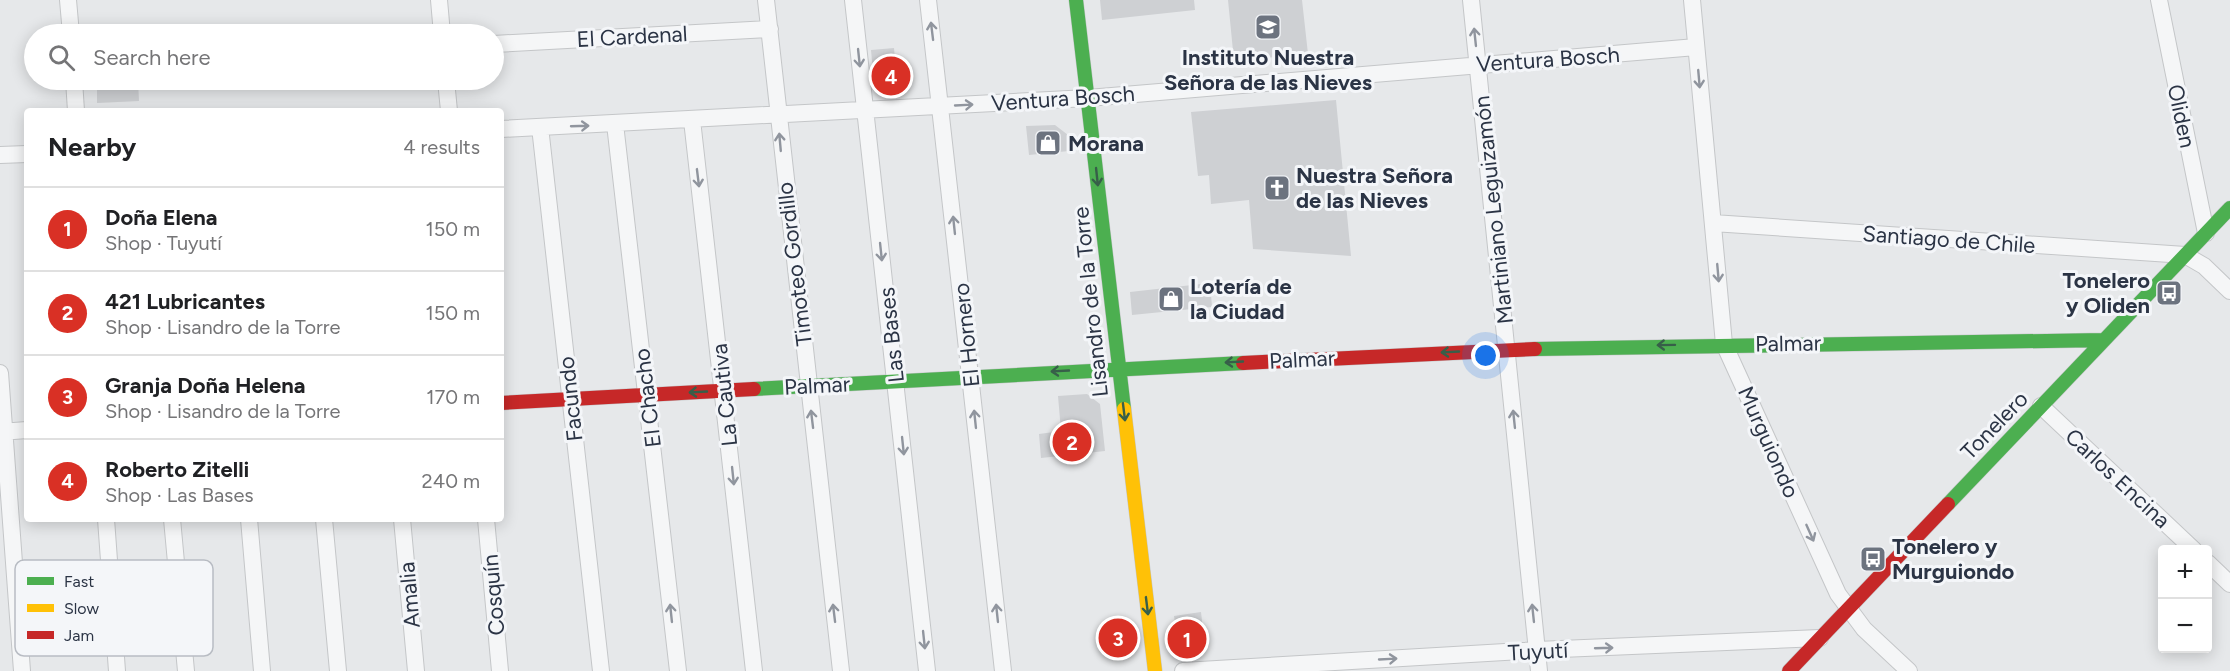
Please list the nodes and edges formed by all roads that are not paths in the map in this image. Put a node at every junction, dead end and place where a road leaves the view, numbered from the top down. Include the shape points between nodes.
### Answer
1 (68, 0) edge
2 (439, 0) edge
3 (766, 0) edge
4 (853, 0) edge
5 (928, 0) edge
6 (1076, 0) edge
7 (1471, 0) edge
8 (1692, 0) edge
9 (2158, 0) edge
10 (70, 24) edge
11 (441, 24) edge
12 (770, 29) junction
13 (504, 43) edge
14 (1696, 47) junction
15 (1478, 64) junction
16 (75, 90) edge
17 (447, 90) edge
18 (1088, 98) junction
19 (940, 107) junction
20 (76, 108) edge
21 (449, 108) edge
22 (865, 110) junction
23 (778, 116) junction
24 (692, 120) junction
25 (615, 124) junction
26 (540, 127) junction
27 (504, 129) edge
28 (24, 154) edge
29 (0, 155) edge
30 (2230, 208) edge
31 (1713, 223) junction
32 (2206, 233) junction
33 (2185, 255) junction
34 (2230, 291) edge
35 (2104, 340) junction
36 (1724, 344) junction
37 (1507, 349) junction
38 (1119, 368) junction
39 (0, 373) edge
40 (971, 376) junction
41 (896, 381) junction
42 (808, 385) junction
43 (724, 390) junction
44 (646, 395) junction
45 (570, 399) junction
46 (504, 403) edge
47 (2042, 406) junction
48 (24, 430) edge
49 (2, 432) edge
50 (106, 522) edge
51 (172, 522) edge
52 (249, 522) edge
53 (324, 522) edge
54 (402, 522) edge
55 (486, 522) edge
56 (2190, 545) edge
57 (109, 560) edge
58 (176, 560) edge
59 (2212, 566) edge
60 (2230, 584) edge
61 (15, 587) edge
62 (1848, 610) junction
63 (1820, 638) junction
64 (1537, 650) junction
65 (21, 656) edge
66 (116, 656) edge
67 (185, 656) edge
68 (22, 671) edge
69 (117, 671) edge
70 (186, 671) edge
71 (262, 671) edge
72 (338, 671) edge
73 (416, 671) edge
74 (500, 671) edge
75 (601, 671) edge
76 (678, 671) edge
77 (754, 671) edge
78 (841, 671) edge
79 (927, 671) edge
80 (1003, 671) edge
81 (1155, 671) edge
82 (1183, 671) edge
83 (1539, 671) edge
84 (1789, 671) edge
85 (1909, 671) edge

1 - 10 street
2 - 11 street
3 - 12 street, Timoteo Gordillo
4 -> 22 street, Las Bases
19 -> 5 street, El Hornero
6 - 18 street, Lisandro de la Torre
15 -> 7 street, Martiniano Leguizamón
8 - 14 street, Murguiondo
9 - 32 street, Oliden
12 - 13 street, El Cardenal
12 - 23 street, Timoteo Gordillo
14 - 15 street, Ventura Bosch
14 -> 31 street, Murguiondo
15 - 18 street, Ventura Bosch
15 - 37 street, Martiniano Leguizamón
16 - 20 street
17 - 21 street
19 -> 18 street, Ventura Bosch
18 -> 38 street, Lisandro de la Torre
19 - 22 street, Ventura Bosch
40 -> 19 street, El Hornero
22 - 23 street, Ventura Bosch
22 -> 41 street, Las Bases
23 - 24 street, Ventura Bosch
42 -> 23 street, Timoteo Gordillo
24 - 25 street, Ventura Bosch
24 -> 43 street, La Cautiva
26 -> 25 street, Ventura Bosch
25 - 44 street, El Chacho
26 - 27 street, Ventura Bosch
26 - 45 street, Facundo
28 - 29 street
30 - 32 street, Tonelero
31 - 33 street, Santiago de Chile
31 -> 36 street, Murguiondo
32 - 33 street, Tonelero
33 - 34 street via 2204,266
33 - 35 street, Tonelero
35 - 36 street, Palmar
35 - 47 street, Tonelero
36 -> 37 street, Palmar
36 -> 62 street, Murguiondo
37 -> 38 street, Palmar
64 -> 37 street, Martiniano Leguizamón
38 -> 40 street, Palmar
38 -> 81 street, Lisandro de la Torre
39 - 49 street
40 - 41 street, Palmar
80 -> 40 street, El Hornero
41 - 42 street, Palmar
41 -> 79 street, Las Bases
42 - 43 street, Palmar
78 -> 42 street, Timoteo Gordillo
43 -> 44 street, Palmar
43 -> 77 street, La Cautiva
44 - 45 street, Palmar
76 -> 44 street, El Chacho
45 - 46 street, Palmar
45 - 75 street, Facundo
47 - 56 street, Carlos Encina
47 - 62 street, Tonelero
48 - 49 street
49 - 61 street
50 - 57 street
51 - 58 street
52 - 71 street
53 - 72 street
54 - 73 street, Amalia
55 - 74 street, Cosquín
59 - 60 street
62 - 63 street, Tonelero
62 - 85 street, Murguiondo
64 -> 63 street, Tuyutí
63 - 84 street, Tonelero
82 -> 64 street, Tuyutí
64 - 83 street, Martiniano Leguizamón
65 - 68 street
66 - 69 street
67 - 70 street

